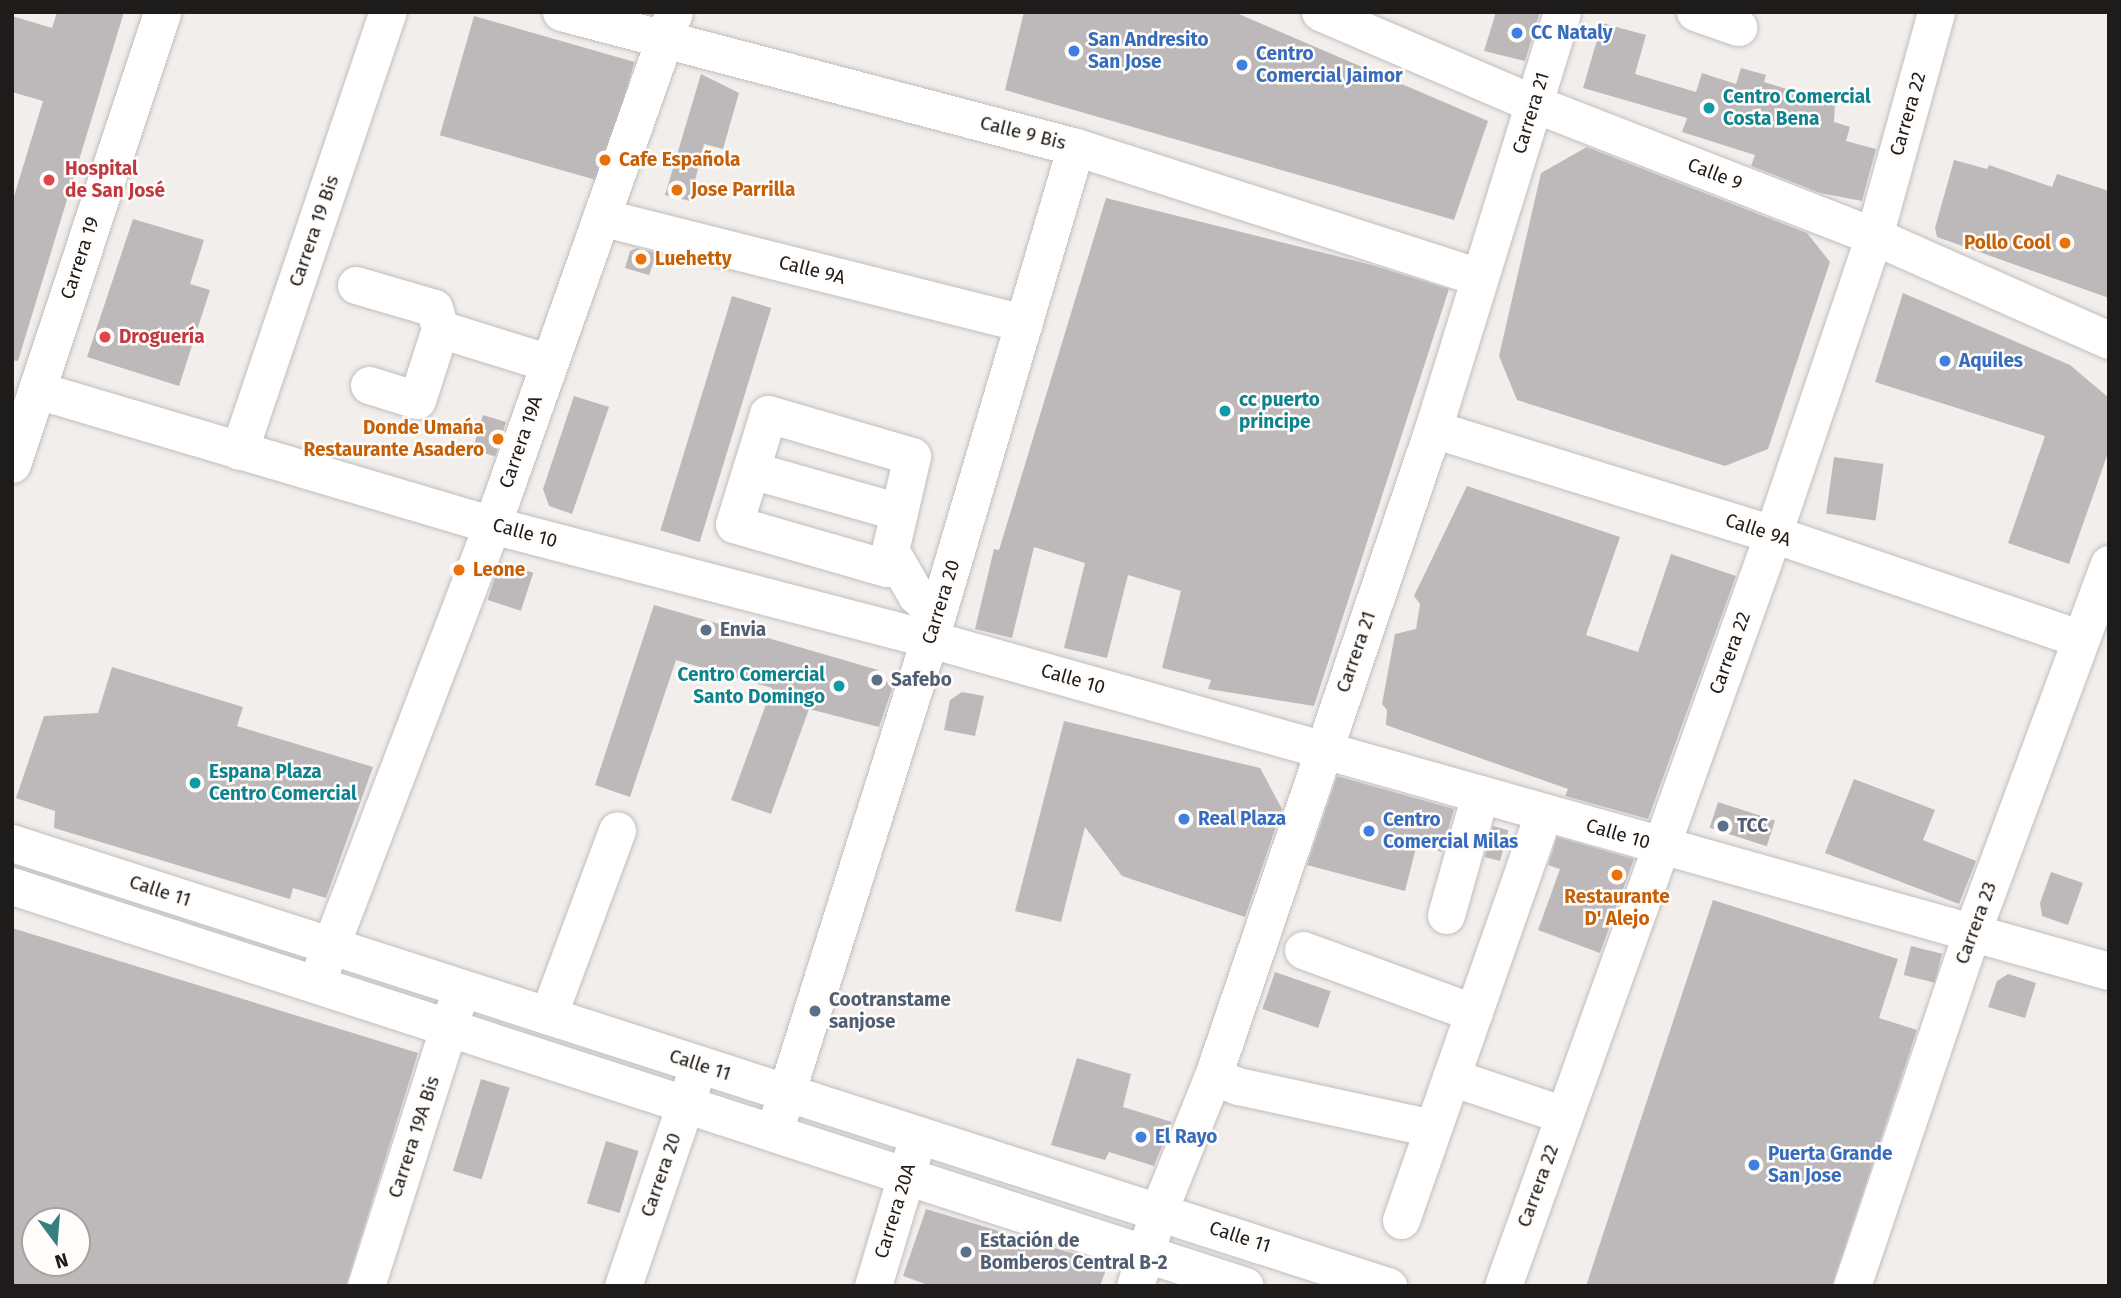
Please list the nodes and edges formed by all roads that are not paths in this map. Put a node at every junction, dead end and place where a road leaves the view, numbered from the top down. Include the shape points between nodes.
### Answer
1 (162, 12) edge
2 (388, 12) edge
3 (561, 12) edge
4 (1562, 12) edge
5 (1695, 12) edge
6 (1936, 12) edge
7 (1342, 16) edge
8 (669, 27) edge
9 (1738, 27) dead end
10 (1535, 104) junction
11 (1076, 147) junction
12 (601, 217) junction
13 (1874, 236) junction
14 (1479, 277) junction
15 (356, 285) dead end
16 (1024, 323) junction
17 (440, 329) junction
18 (2109, 340) edge
19 (550, 363) junction
20 (369, 385) dead end
21 (37, 390) junction
22 (1433, 429) junction
23 (239, 451) junction
24 (12, 464) edge
25 (751, 470) junction
26 (899, 512) junction
27 (492, 525) junction
28 (1773, 534) junction
29 (890, 550) junction
30 (842, 555) junction
31 (2109, 564) edge
32 (827, 612) junction
33 (933, 627) junction
34 (2081, 639) junction
35 (1323, 748) junction
36 (1480, 794) junction
37 (1544, 812) junction
38 (617, 830) dead end
39 (12, 843) edge
40 (1660, 846) junction
41 (12, 886) edge
42 (1446, 915) dead end
43 (1972, 932) junction
44 (333, 947) junction
45 (1303, 950) dead end
46 (2109, 971) edge
47 (313, 985) junction
48 (461, 988) junction
49 (1474, 1013) junction
50 (548, 1016) junction
51 (449, 1029) junction
52 (699, 1065) junction
53 (1213, 1076) junction
54 (1451, 1077) junction
55 (789, 1094) junction
56 (685, 1106) junction
57 (1564, 1115) junction
58 (1433, 1128) junction
59 (772, 1134) junction
60 (919, 1137) junction
61 (905, 1178) junction
62 (1158, 1210) junction
63 (1401, 1220) dead end
64 (1140, 1269) edge
65 (366, 1286) edge
66 (623, 1286) edge
67 (873, 1286) edge
68 (1245, 1286) edge
69 (1388, 1286) edge
70 (1503, 1286) edge
71 (1852, 1286) edge

1 - 21 street, Carrera 19
2 - 23 street, Carrera 19 Bis
3 - 8 street, Calle 9 Bis
4 - 10 street, Carrera 21
5 - 9 street
6 - 13 street, Carrera 22
7 - 10 street, Calle 9
8 - 11 street, Calle 9 Bis
8 - 12 street, Carrera 19A
10 - 13 street, Calle 9
10 - 14 street, Carrera 21
11 - 14 street, Calle 9 Bis
11 - 16 street, Carrera 20
12 - 16 street, Calle 9A
12 - 19 street, Carrera 19A
13 - 18 street, Calle 9
13 - 28 street, Carrera 22
14 - 22 street, Carrera 21
15 - 17 street via 434,308
16 - 33 street, Carrera 20
17 - 19 street
17 - 20 street via 417,400
19 - 27 street, Carrera 19A
21 - 23 street, Calle 10
21 - 24 street, Carrera 19
22 - 28 street, Calle 9A
22 - 35 street, Carrera 21
23 - 27 street, Calle 10
25 - 26 street
25 - 26 street via 768,414 912,456
25 - 30 street via 734,524
26 - 29 street
27 - 32 street, Calle 10
27 - 44 street, Carrera 19A
28 - 34 street, Calle 9A
28 - 40 street, Carrera 22
29 - 30 street via 886,568
29 - 33 street
30 - 32 street
31 - 34 street, Carrera 23
32 - 33 street, Calle 10
33 - 35 street, Calle 10
33 - 55 street, Carrera 20
34 - 43 street, Carrera 23
35 - 36 street, Calle 10
35 - 53 street, Carrera 21
36 - 37 street, Calle 10
36 - 42 street
37 - 40 street, Calle 10
37 - 49 street
38 - 50 street
39 - 44 street, Calle 11
40 - 43 street, Calle 10
40 - 57 street, Carrera 22
41 - 47 street
43 - 46 street, Calle 10
43 - 71 street, Carrera 23
44 - 47 street, Carrera 19A
44 - 48 street, Calle 11
45 - 49 street
47 - 51 street
48 - 50 street, Calle 11
48 - 51 street, Carrera 19A Bis
49 - 54 street
50 - 52 street, Calle 11
51 - 56 street
51 - 65 street, Carrera 19A Bis
52 - 55 street, Calle 11
52 - 56 street, Carrera 20
53 - 58 street via 1238,1086
53 - 62 street, Carrera 21
54 - 57 street
54 - 58 street
55 - 59 street, Carrera 20
55 - 60 street, Calle 11
56 - 59 street
56 - 66 street, Carrera 20
57 - 70 street, Carrera 22
58 - 63 street
59 - 61 street
60 - 61 street, Carrera 20A
60 - 62 street, Calle 11
61 - 64 street
61 - 67 street, Carrera 20A
62 - 64 street, Carrera 21
62 - 69 street, Calle 11
64 - 68 street

